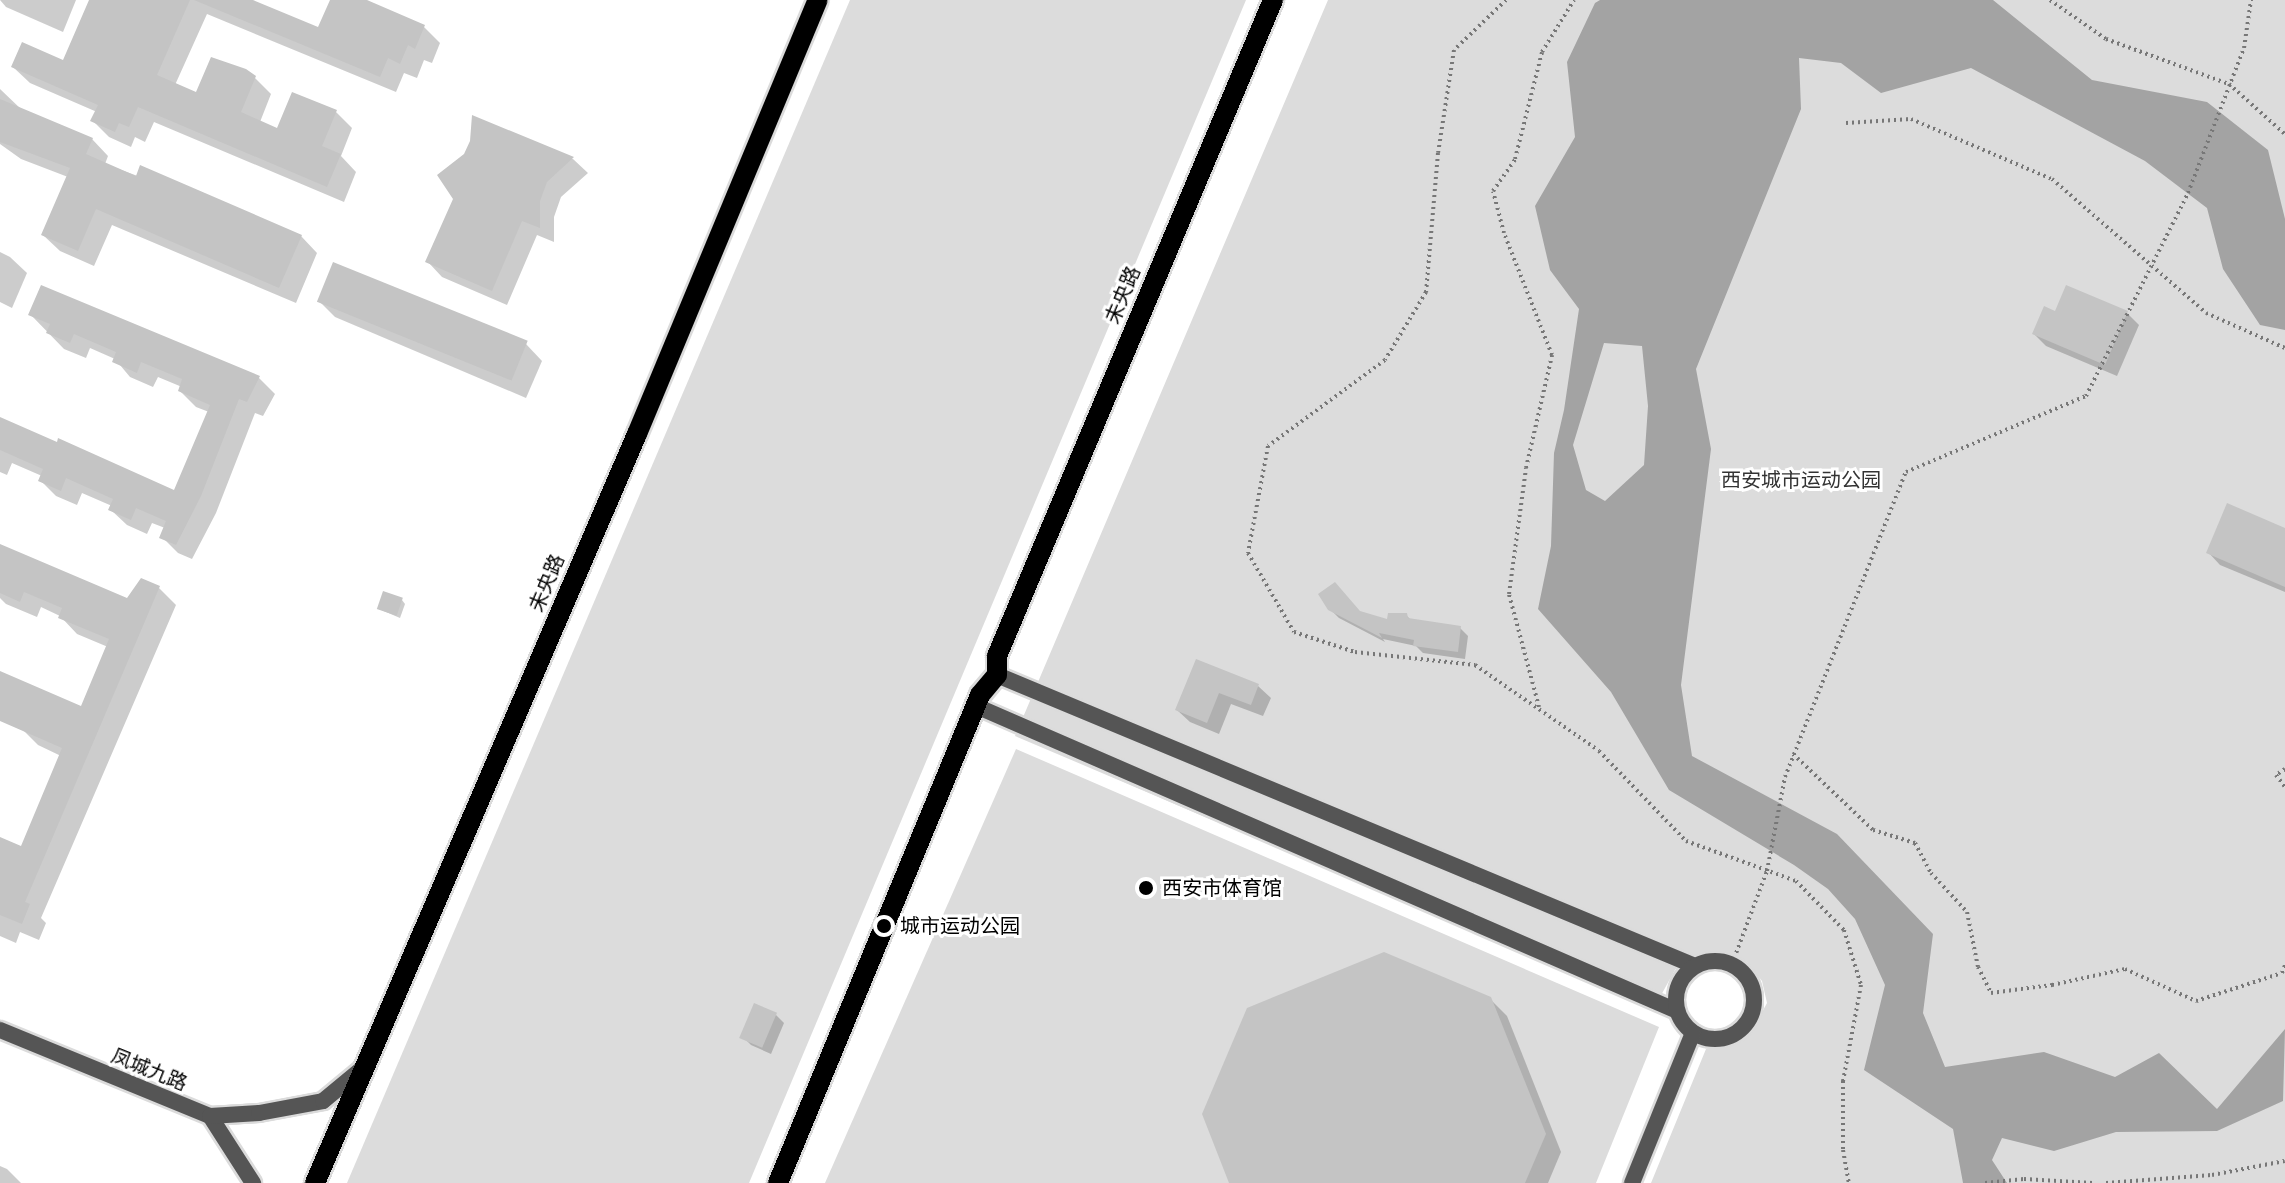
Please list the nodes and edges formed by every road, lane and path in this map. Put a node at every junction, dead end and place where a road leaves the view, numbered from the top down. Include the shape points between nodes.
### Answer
1 (818, 0) edge
2 (1273, 0) edge
3 (1506, 0) edge
4 (1574, 0) edge
5 (2050, 0) edge
6 (2251, 0) edge
7 (2229, 84) junction
8 (1846, 123) dead end
9 (2285, 134) edge
10 (2152, 264) junction
11 (2285, 348) edge
12 (997, 675) junction
13 (976, 706) junction
14 (1539, 709) junction
15 (1793, 754) junction
16 (2285, 769) edge
17 (2285, 787) edge
18 (1767, 871) junction
19 (1732, 964) junction
20 (2285, 965) edge
21 (1695, 966) junction
22 (1677, 1011) junction
23 (0, 1030) edge
24 (1693, 1033) junction
25 (365, 1066) junction
26 (210, 1116) junction
27 (2285, 1161) edge
28 (253, 1183) edge
29 (315, 1183) edge
30 (778, 1183) edge
31 (1632, 1183) edge
32 (1849, 1183) edge
33 (1985, 1183) edge
34 (2093, 1183) edge
35 (2106, 1183) edge

1 - 25 main road, 未央路
2 - 12 main road, 未央路 via 997,656
3 - 14 path via 1454,50 1438,153 1426,292 1385,360 1268,446 1248,553 1294,632 1355,652 1475,665
4 - 14 path via 1542,52 1515,159 1493,191 1552,355 1526,468 1509,594
5 - 7 path via 2106,39
6 - 7 path via 2244,48
7 - 9 path
7 - 10 path via 2188,193
8 - 10 path via 1911,119 2052,179
10 - 11 path via 2206,313
10 - 15 path via 2086,396 1906,472
12 - 13 main road, 未央路
12 - 21 street
13 - 22 street
13 - 30 main road, 未央路
14 - 18 path via 1599,751 1686,841
15 - 18 path
15 - 20 path via 1873,830 1915,843 1931,873 1967,912 1978,967 1991,993 2125,969 2196,1001 2282,973
16 - 17 path via 2276,775
18 - 19 path
18 - 32 path via 1796,881 1844,930 1861,985 1843,1081 1843,1150
19 - 21 street
19 - 24 street via 1750,981 1755,1006 1751,1018 1732,1036
21 - 22 street via 1679,985
22 - 24 street
23 - 26 street, 凤城九路
24 - 31 street
25 - 26 street via 323,1101
25 - 29 main road, 未央路
26 - 28 street
27 - 35 path via 2212,1175
33 - 34 path

